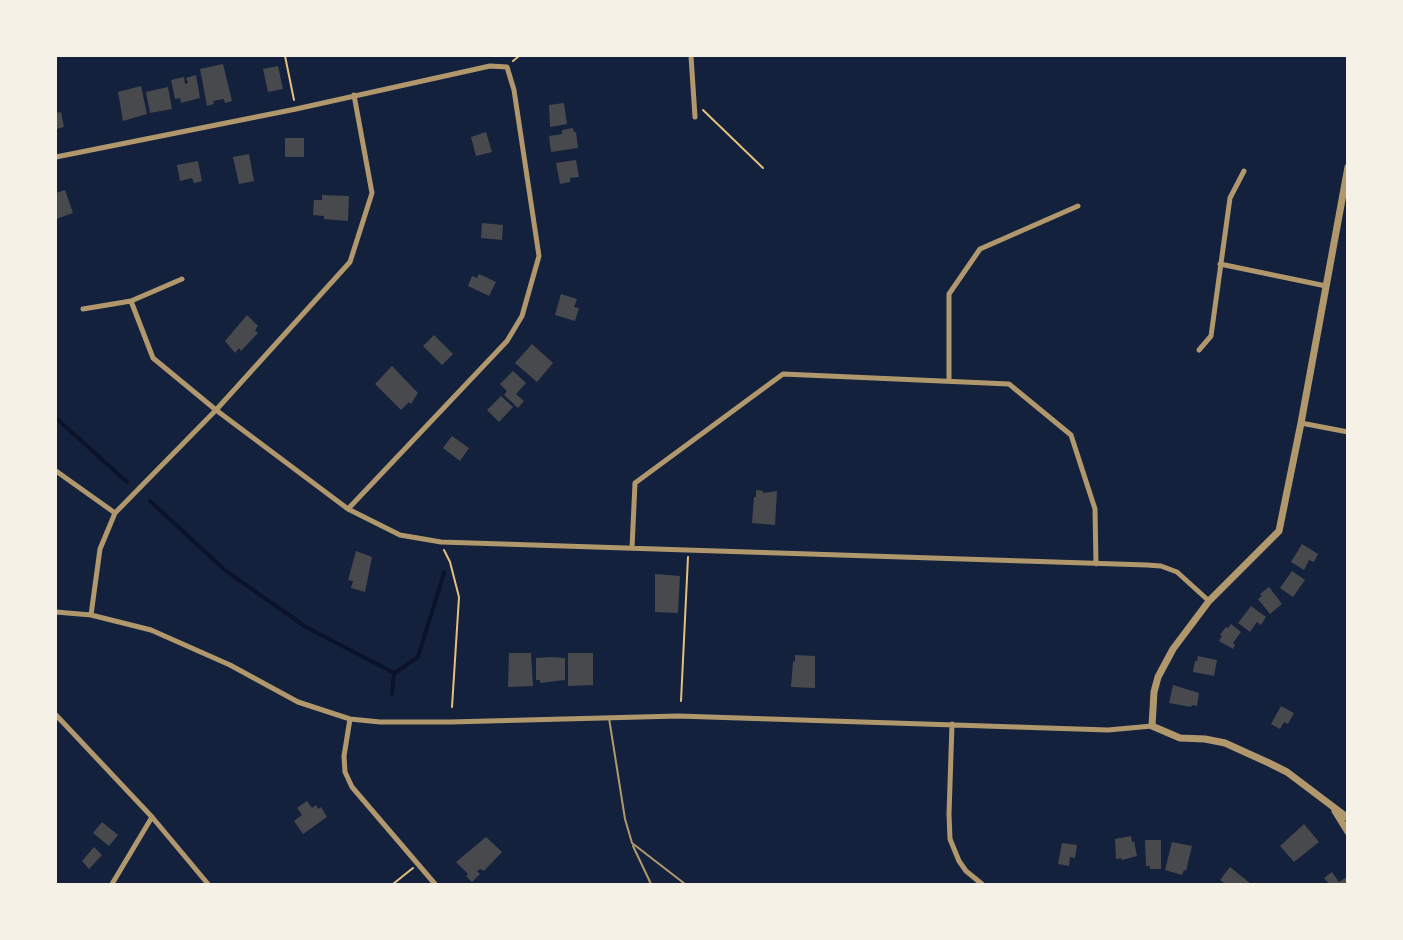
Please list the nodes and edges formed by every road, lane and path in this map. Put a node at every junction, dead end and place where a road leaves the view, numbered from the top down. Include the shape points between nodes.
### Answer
1 (285, 56) edge
2 (691, 56) edge
3 (354, 96) junction
4 (694, 101) junction
5 (296, 109) junction
6 (695, 117) dead end
7 (56, 157) edge
8 (1347, 166) edge
9 (763, 168) dead end
10 (1244, 171) dead end
11 (1078, 206) dead end
12 (1220, 264) junction
13 (182, 279) dead end
14 (1326, 286) junction
15 (131, 301) junction
16 (83, 309) dead end
17 (1199, 350) dead end
18 (949, 380) junction
19 (216, 410) junction
20 (1301, 423) junction
21 (1347, 432) edge
22 (56, 471) edge
23 (348, 509) junction
24 (115, 513) junction
25 (440, 541) junction
26 (632, 548) junction
27 (689, 550) junction
28 (1095, 564) junction
29 (1209, 601) junction
30 (56, 612) edge
31 (92, 615) junction
32 (681, 701) dead end
33 (452, 707) dead end
34 (56, 715) edge
35 (609, 718) junction
36 (350, 719) junction
37 (952, 724) junction
38 (1152, 726) junction
39 (1334, 808) junction
40 (152, 817) junction
41 (1347, 818) edge
42 (1347, 832) edge
43 (632, 843) junction
44 (417, 864) junction
45 (112, 885) edge
46 (208, 885) edge
47 (393, 885) edge
48 (435, 885) edge
49 (651, 885) edge
50 (685, 885) edge
51 (982, 885) edge

1 - 5 path
2 - 4 street
3 - 5 street
3 - 19 street via 372,193 350,262
3 - 23 street via 490,66 507,67 514,90 539,256 522,316 507,341
4 - 6 street
4 - 9 path
5 - 7 street
8 - 14 street
10 - 12 street via 1230,198
11 - 18 street via 980,249 949,294
12 - 14 street
12 - 17 street via 1211,336
13 - 15 street
14 - 20 street
15 - 16 street
15 - 19 street via 153,358
18 - 26 street via 783,374 635,483
18 - 28 street via 1009,384 1071,435 1095,509
19 - 23 street
19 - 24 street
20 - 21 street
20 - 29 street via 1279,531
22 - 24 street
23 - 25 street via 400,535
24 - 31 street via 100,549
25 - 26 street
25 - 33 path via 459,597
26 - 27 street
27 - 28 street
27 - 32 path
28 - 29 street via 1161,566 1177,572
29 - 38 street via 1184,632 1158,677 1152,700
30 - 31 street
31 - 36 street via 151,630 230,665 298,702
34 - 40 street
35 - 36 street via 450,722
35 - 37 street via 678,716
35 - 43 lane
36 - 44 street via 344,756 352,788
37 - 38 street via 1108,730
37 - 51 street via 950,839 959,861
38 - 39 street via 1179,738 1225,743 1287,772
39 - 41 street
39 - 42 street
40 - 45 street
40 - 46 street
43 - 49 lane
43 - 50 lane
44 - 47 path
44 - 48 street

